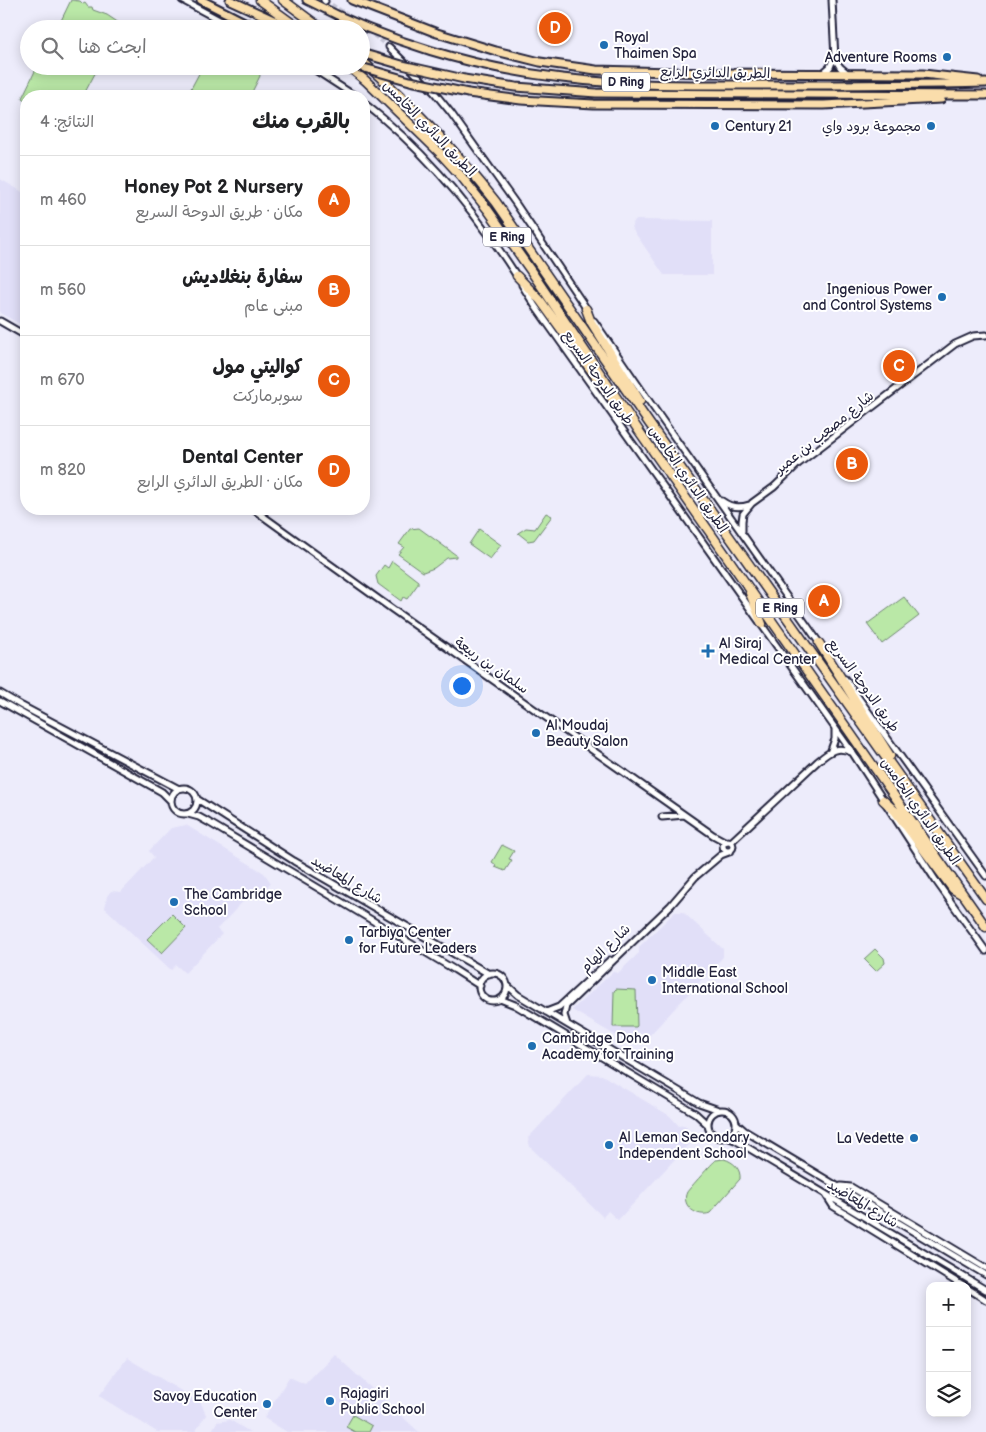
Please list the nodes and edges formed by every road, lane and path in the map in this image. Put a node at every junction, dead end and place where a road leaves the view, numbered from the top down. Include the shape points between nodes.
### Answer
1 (182, 0) edge
2 (201, 0) edge
3 (230, 0) edge
4 (260, 0) edge
5 (283, 0) edge
6 (307, 0) edge
7 (352, 0) edge
8 (832, 0) edge
9 (219, 20) edge
10 (240, 20) edge
11 (273, 20) edge
12 (288, 20) edge
13 (310, 20) edge
14 (350, 20) edge
15 (370, 28) edge
16 (389, 47) tunnel mouth
17 (835, 54) junction
18 (370, 56) edge
19 (370, 68) edge
20 (370, 70) edge
21 (823, 73) junction
22 (848, 73) junction
23 (323, 75) edge
24 (359, 75) edge
25 (986, 82) edge
26 (346, 90) edge
27 (986, 95) edge
28 (974, 96) junction
29 (370, 108) edge
30 (517, 276) junction
31 (586, 309) junction
32 (0, 321) edge
33 (20, 333) edge
34 (986, 335) edge
35 (650, 424) junction
36 (639, 431) junction
37 (719, 500) junction
38 (752, 503) junction
39 (261, 515) edge
40 (743, 534) junction
41 (746, 582) junction
42 (762, 624) junction
43 (820, 643) junction
44 (0, 692) edge
45 (0, 701) edge
46 (835, 728) junction
47 (831, 750) junction
48 (852, 752) junction
49 (179, 789) junction
50 (910, 793) junction
51 (197, 799) junction
52 (170, 800) junction
53 (883, 800) junction
54 (188, 814) junction
55 (686, 816) junction
56 (662, 817) dead end
57 (728, 845) junction
58 (720, 855) junction
59 (986, 876) edge
60 (678, 896) junction
61 (965, 896) junction
62 (986, 899) edge
63 (986, 927) edge
64 (986, 951) edge
65 (489, 974) junction
66 (507, 985) junction
67 (480, 986) junction
68 (500, 999) junction
69 (546, 1012) junction
70 (567, 1024) junction
71 (719, 1110) junction
72 (736, 1123) junction
73 (708, 1124) junction
74 (727, 1137) junction
75 (838, 1186) junction
76 (826, 1194) junction
77 (913, 1246) junction
78 (901, 1248) junction
79 (986, 1268) edge
80 (986, 1275) edge
81 (956, 1282) edge
82 (986, 1290) edge
83 (971, 1291) edge
84 (986, 1300) edge

1 - 9 street
2 - 10 main road
3 - 11 main road
4 - 12 highway
5 - 13 highway
6 - 14 main road, الطريق الدائري الرابع / D Ring
7 - 21 main road, الطريق الدائري الرابع / D Ring via 437,33 555,64 619,71
8 - 17 street
15 - 25 main road, الطريق الدائري الرابع / D Ring via 403,41 494,66 604,82 710,85
16 - 31 street, طريق الدوحة السريع via 451,113
17 - 21 street via 832,64
17 - 22 street via 838,64
18 - 28 main road, الطريق الدائري الرابع / D Ring, bridge via 516,87 596,93
19 - 35 highway, الطريق الدائري الخامس / E Ring via 421,117 489,194
20 - 28 main road, D Ring, bridge via 468,93 570,103 824,106
21 - 22 main road, الطريق الدائري الرابع / D Ring
22 - 25 main road, الطريق الدائري الرابع / D Ring via 922,74
23 - 26 street
24 - 36 highway, الطريق الدائري الخامس / E Ring via 461,176 488,210
27 - 28 main road, الطريق الدائري الرابع / D Ring
29 - 30 street, طريق الدوحة السريع via 453,187
30 - 36 highway via 540,300 625,419
30 - 42 street, طريق الدوحة السريع
31 - 35 highway via 643,406
31 - 37 street, طريق الدوحة السريع
32 - 33 street
34 - 38 street, شارع مصعب بن عمير via 966,338 950,348
35 - 50 highway, الطريق الدائري الخامس / E Ring
36 - 41 highway, الطريق الدائري الخامس / E Ring
37 - 38 street via 732,506
37 - 40 street, طريق الدوحة السريع
38 - 40 street, شارع مصعب بن عمير via 743,514
39 - 55 street, سلمان بن ربيعة
40 - 43 street, طريق الدوحة السريع
41 - 42 highway
41 - 61 highway, الطريق الدائري الخامس / E Ring
42 - 46 street, طريق الدوحة السريع
43 - 50 highway
43 - 59 street, طريق الدوحة السريع
44 - 49 street
45 - 52 street via 162,792
46 - 47 street
46 - 48 street, طريق الدوحة السريع
47 - 48 street via 842,748
47 - 57 street, شارع الهام
48 - 53 street, طريق الدوحة السريع
49 - 51 street via 190,790
49 - 52 street
50 - 62 highway, الطريق الدائري الخامس / E Ring
51 - 54 street via 195,808
51 - 65 street, شارع المعاضيد via 294,861
52 - 54 street via 176,812
53 - 61 highway via 895,811 952,889
53 - 64 street, طريق الدوحة السريع
54 - 67 street, شارع المعاضيد via 208,822
55 - 56 street
55 - 57 street, سلمان بن ربيعة
57 - 58 street, شارع الهام
57 - 58 street, شارع الهام via 729,852
58 - 60 street, شارع الهام
60 - 69 street, شارع الهام via 563,1004
60 - 70 street, شارع الهام via 566,1006
61 - 63 highway, الطريق الدائري الخامس / E Ring
65 - 66 street via 502,977
65 - 67 street via 482,979
66 - 68 street
66 - 69 street
67 - 68 street via 487,999
68 - 73 street via 689,1109
69 - 70 street
70 - 71 street via 699,1103
71 - 72 street via 732,1115
71 - 73 street via 711,1115
72 - 74 street via 734,1132
72 - 75 street, شارع المعاضيد
73 - 74 street via 712,1135
74 - 76 street, شارع المعاضيد
75 - 79 street via 851,1187
75 - 80 street, شارع المعاضيد
76 - 77 street, شارع المعاضيد
76 - 78 street via 833,1206
77 - 78 street
77 - 82 street, شارع المعاضيد
78 - 81 street
83 - 84 street

